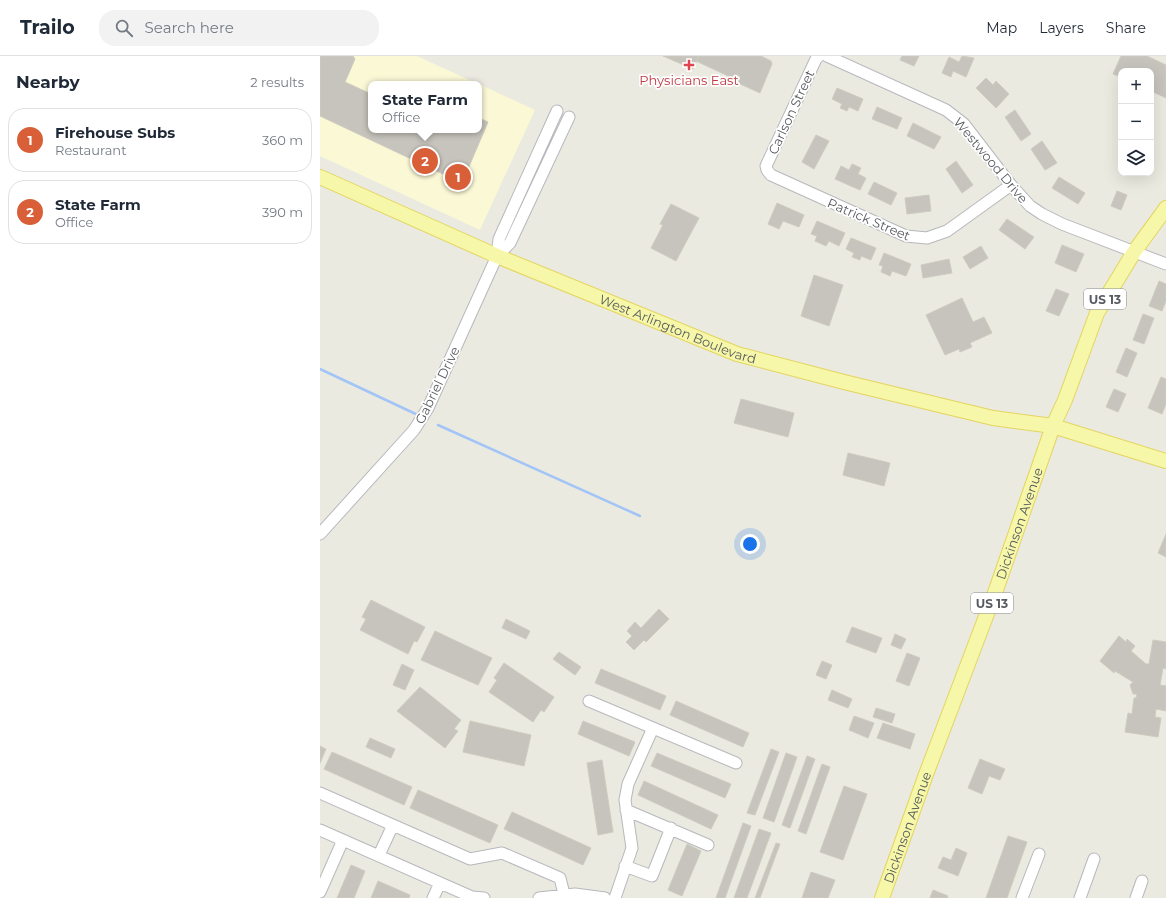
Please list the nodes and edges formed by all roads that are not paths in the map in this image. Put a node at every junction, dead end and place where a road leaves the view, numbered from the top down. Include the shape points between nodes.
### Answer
1 (819, 56) edge
2 (827, 56) edge
3 (557, 111) dead end
4 (569, 117) dead end
5 (767, 170) joint
6 (320, 177) edge
7 (1011, 185) junction
8 (1166, 208) edge
9 (1134, 252) junction
10 (497, 256) junction
11 (1166, 264) edge
12 (1053, 426) junction
13 (1166, 461) edge
14 (320, 534) edge
15 (589, 701) dead end
16 (654, 728) junction
17 (736, 763) dead end
18 (320, 793) edge
19 (626, 810) junction
20 (393, 825) junction
21 (672, 828) junction
22 (320, 830) edge
23 (343, 840) junction
24 (708, 845) dead end
25 (1039, 854) dead end
26 (379, 855) junction
27 (1094, 858) dead end
28 (625, 866) junction
29 (1142, 881) dead end
30 (440, 883) junction
31 (320, 892) edge
32 (564, 894) junction
33 (433, 898) edge
34 (484, 898) edge
35 (539, 898) edge
36 (605, 898) edge
37 (614, 898) edge
38 (882, 898) edge
39 (1022, 898) edge
40 (1080, 898) edge
41 (1136, 898) edge

1 - 5 street, Carlson Street via 766,166
2 - 7 street, Westwood Drive via 955,116
3 - 10 street via 499,239
4 - 10 street via 510,243
5 - 7 street, Patrick Street via 771,175 892,231 917,238 947,232
6 - 10 main road, West Arlington Boulevard
7 - 9 street, Westwood Drive via 1030,206 1042,214
8 - 9 main road, Dickinson Avenue / US 13
9 - 11 street, Westwood Drive
9 - 12 main road, Dickinson Avenue / US 13 via 1096,313
10 - 12 main road, West Arlington Boulevard via 737,354 986,417
10 - 14 street, Gabriel Drive via 428,408 414,430
12 - 13 main road, West Arlington Boulevard
12 - 38 main road, Dickinson Avenue / US 13 via 996,590 922,784
15 - 16 street
16 - 17 street
16 - 19 street via 628,784
18 - 20 street
19 - 21 street
19 - 28 street via 632,848
20 - 26 street
20 - 32 street via 470,859 502,853 560,878
21 - 24 street
21 - 28 street via 652,876
22 - 23 street
23 - 26 street
23 - 31 street
25 - 39 street
26 - 30 street
27 - 40 street
28 - 37 street
29 - 41 street
30 - 33 street
30 - 34 street via 472,897
32 - 35 street
32 - 36 street

